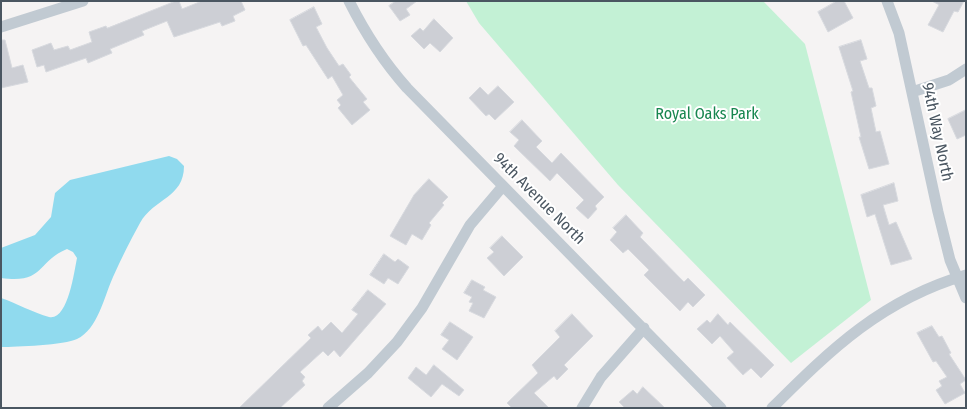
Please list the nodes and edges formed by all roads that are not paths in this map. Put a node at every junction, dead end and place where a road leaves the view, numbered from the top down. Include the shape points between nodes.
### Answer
1 (83, 1) edge
2 (349, 1) edge
3 (887, 1) edge
4 (1, 27) edge
5 (966, 69) edge
6 (912, 92) junction
7 (503, 186) junction
8 (961, 277) edge
9 (966, 298) edge
10 (644, 328) junction
11 (328, 408) edge
12 (582, 408) edge
13 (722, 408) edge
14 (772, 408) edge

1 - 4 street
2 - 7 street, 94th Avenue North via 371,43 389,68
3 - 6 street, 94th Way North via 899,33
5 - 6 street via 949,80
6 - 8 street, 94th Way North via 938,212
7 - 10 street, 94th Avenue North
7 - 11 street via 470,225 422,308 397,342
8 - 9 street, 94th Way North
8 - 14 street via 913,296 849,334
10 - 12 street via 602,377
10 - 13 street, 94th Avenue North

